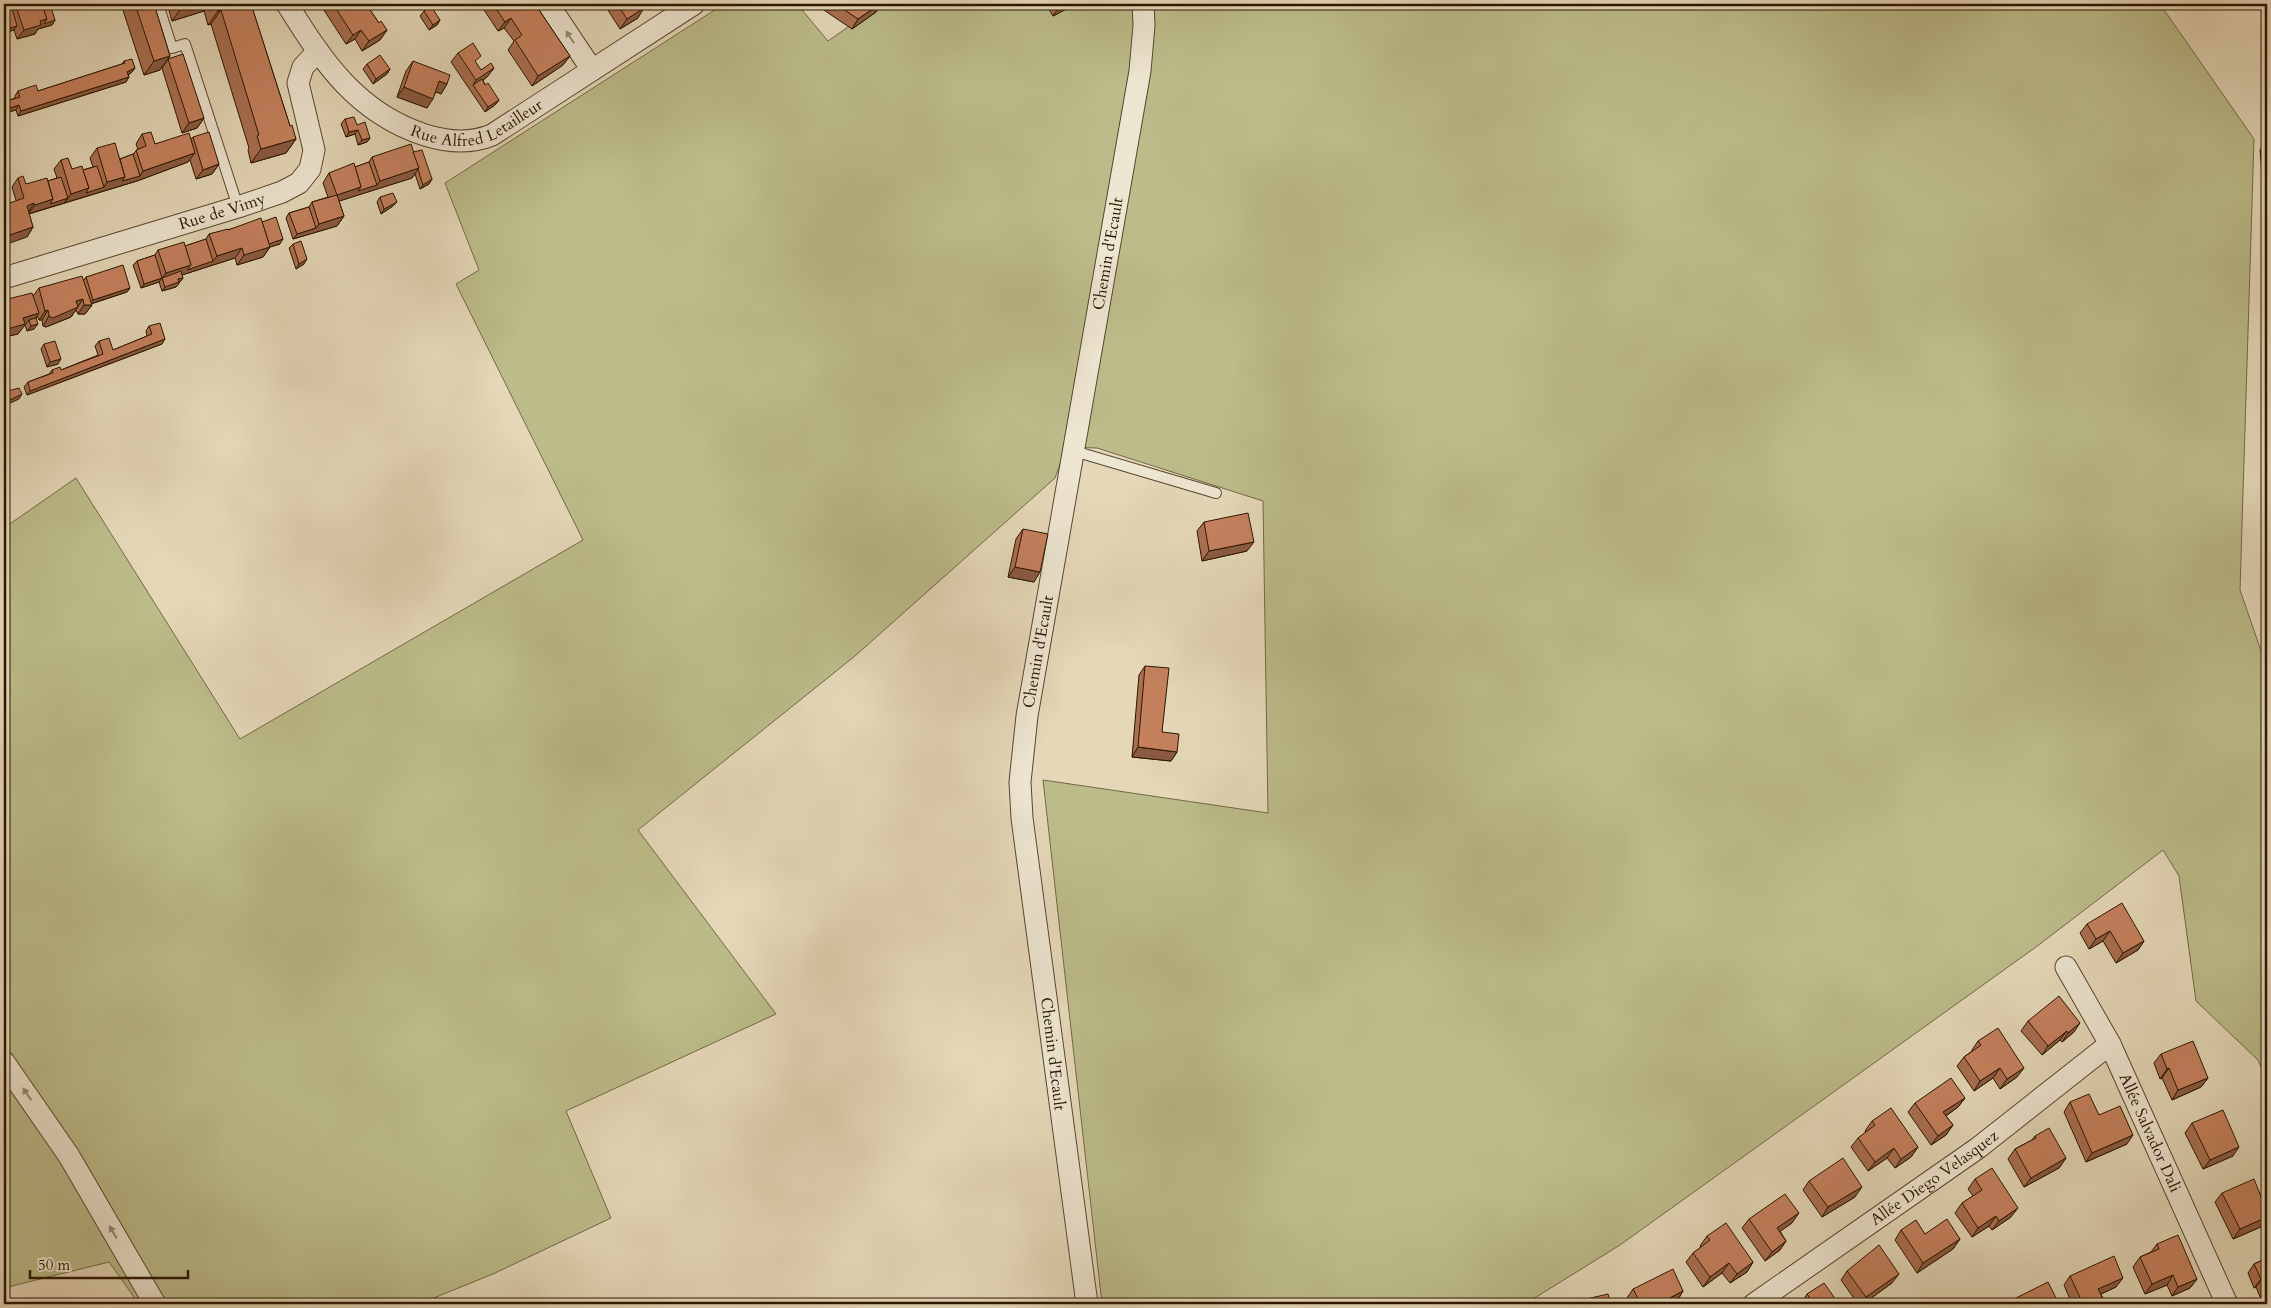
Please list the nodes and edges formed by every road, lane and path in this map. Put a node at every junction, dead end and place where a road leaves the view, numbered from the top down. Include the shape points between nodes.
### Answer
1 (158, 4) edge
2 (287, 4) edge
3 (548, 4) edge
4 (694, 4) edge
5 (1143, 4) edge
6 (318, 51) junction
7 (592, 70) junction
8 (238, 207) junction
9 (4, 278) edge
10 (1074, 451) junction
11 (1216, 493) dead end
12 (2066, 967) dead end
13 (2110, 1044) junction
14 (4, 1062) edge
15 (154, 1304) edge
16 (1087, 1304) edge
17 (1754, 1304) edge
18 (2227, 1304) edge

1 - 8 lane via 172,48 185,44
2 - 6 street, Rue Alfred Letailleur
7 -> 3 street
4 - 7 street, Rue Alfred Letailleur
5 - 10 street, Chemin d'Ecault via 1140,71
6 - 7 street, Rue Alfred Letailleur via 352,93 382,116 431,137 459,141 492,135
6 - 8 street, Rue de Vimy via 303,66 298,83 314,141 310,169 291,188
8 - 9 street, Rue de Vimy
10 - 11 lane
10 - 16 street, Chemin d'Ecault via 1025,726 1020,782 1022,818
12 - 13 street, Allée Salvador Dali
13 - 17 street, Allée Diego Velasquez via 1978,1148
13 - 18 street, Allée Salvador Dali
15 -> 14 street via 69,1156

